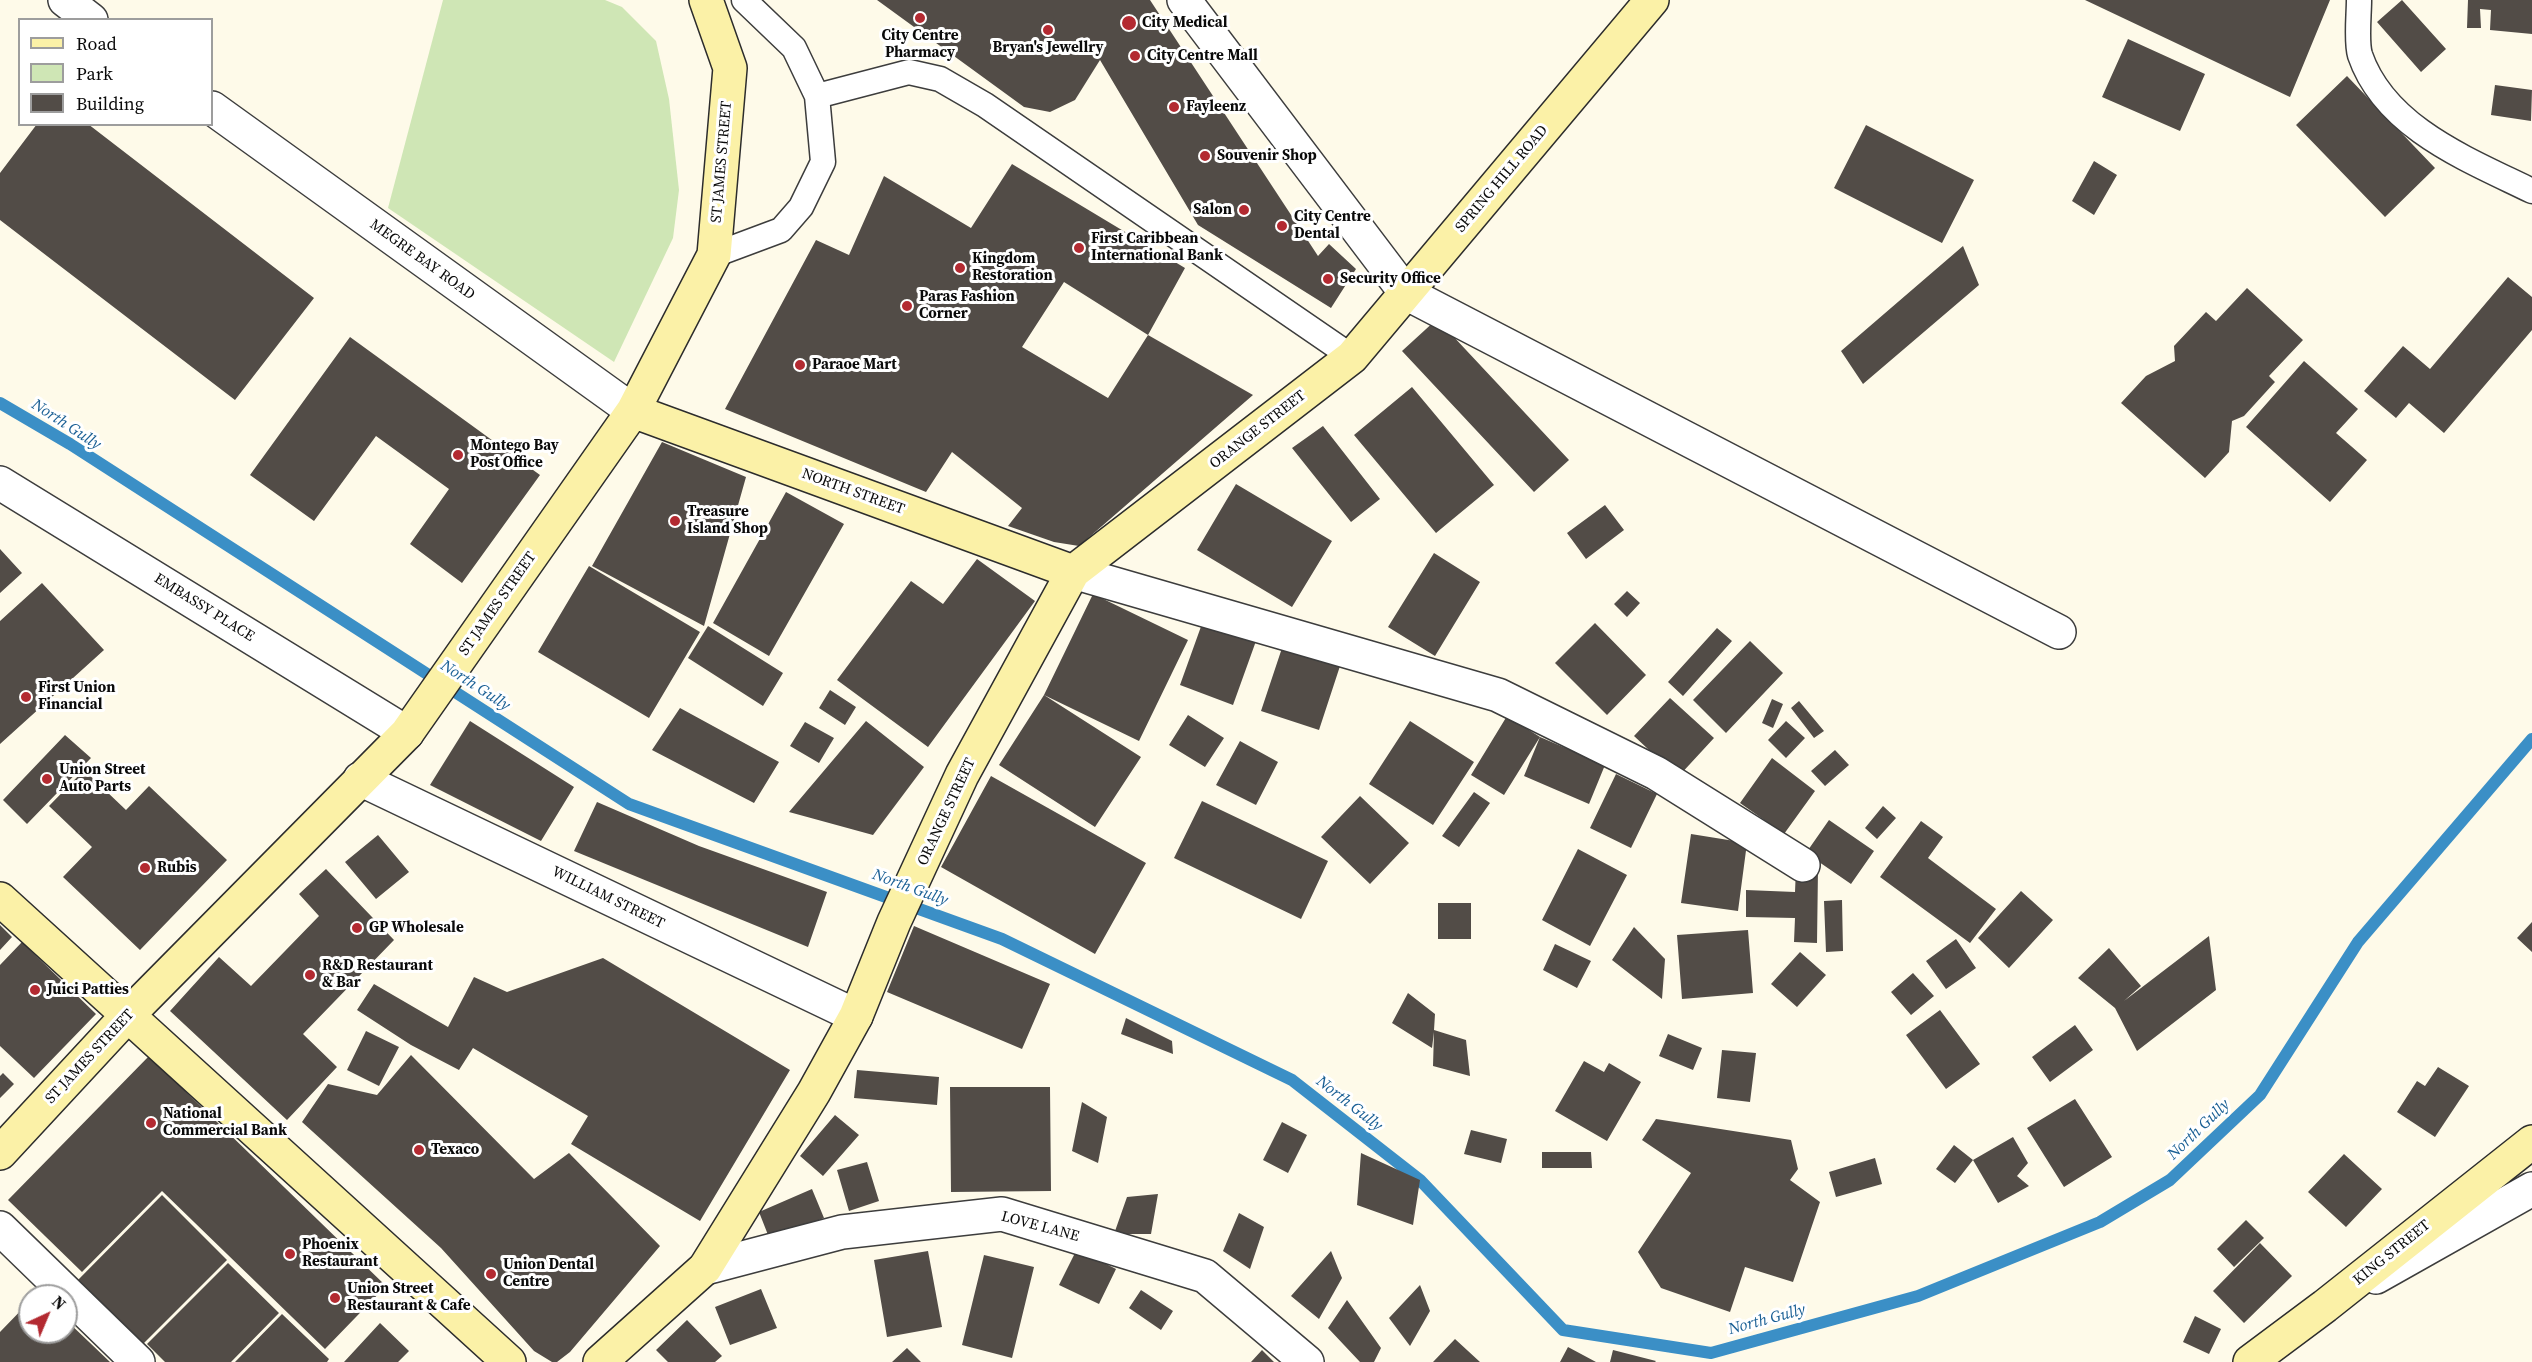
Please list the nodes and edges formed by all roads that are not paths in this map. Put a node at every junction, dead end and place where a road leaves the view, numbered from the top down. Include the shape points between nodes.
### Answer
1 (65, 0) edge
2 (706, 0) edge
3 (744, 0) edge
4 (1184, 0) edge
5 (1652, 0) edge
6 (2359, 0) edge
7 (88, 18) edge
8 (817, 96) junction
9 (213, 109) edge
10 (2532, 191) edge
11 (714, 255) junction
12 (1406, 293) junction
13 (1352, 357) junction
14 (633, 411) junction
15 (0, 483) edge
16 (1073, 572) junction
17 (2059, 632) dead end
18 (407, 733) junction
19 (360, 779) junction
20 (1803, 865) dead end
21 (0, 899) edge
22 (128, 1015) junction
23 (856, 1016) junction
24 (2532, 1142) edge
25 (0, 1152) edge
26 (2532, 1189) edge
27 (0, 1228) edge
28 (705, 1268) junction
29 (2325, 1306) junction
30 (138, 1362) edge
31 (509, 1362) edge
32 (600, 1362) edge
33 (1307, 1362) edge
34 (2250, 1362) edge

1 - 7 street
2 - 11 street, ST JAMES STREET via 730,68
3 - 8 lane via 794,48
4 - 12 street
5 - 12 street, SPRING HILL ROAD
6 - 10 lane via 2360,54 2385,102 2439,145
8 - 11 lane via 823,162 801,207 781,230
8 - 13 lane via 909,72 940,79 986,105
9 - 14 street, MEGRE BAY ROAD
11 - 14 street, ST JAMES STREET
12 - 13 street, SPRING HILL ROAD
12 - 17 street
13 - 16 street, ORANGE STREET
14 - 16 street, NORTH STREET
14 - 18 street, ST JAMES STREET
15 - 18 street, EMBASSY PLACE
16 - 20 street via 1498,695 1656,773
16 - 23 street, ORANGE STREET via 962,775 894,922
18 - 19 street, ST JAMES STREET
19 - 22 street, ST JAMES STREET
19 - 23 street, WILLIAM STREET
21 - 22 street
22 - 25 street, ST JAMES STREET
22 - 31 street
23 - 28 street, ORANGE STREET via 814,1092
24 - 29 street, KING STREET
26 - 29 street
27 - 30 street
28 - 32 street, ORANGE STREET
28 - 33 street, LOVE LANE via 842,1232 1002,1214 1205,1276
29 - 34 street, KING STREET

